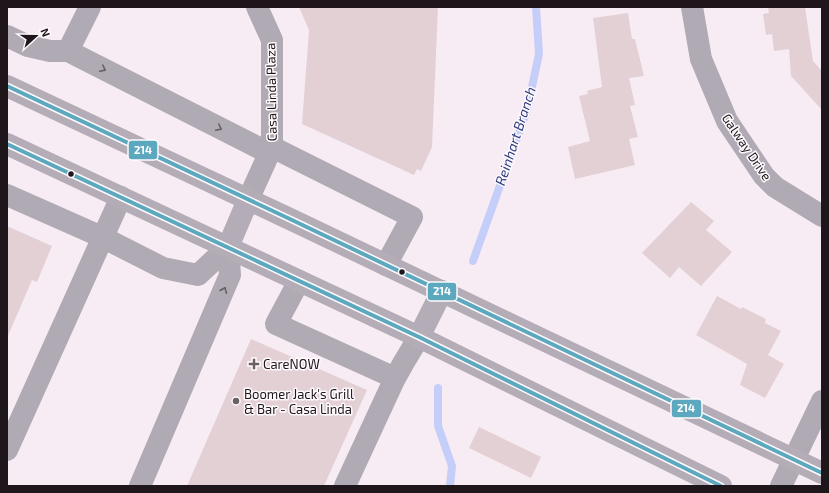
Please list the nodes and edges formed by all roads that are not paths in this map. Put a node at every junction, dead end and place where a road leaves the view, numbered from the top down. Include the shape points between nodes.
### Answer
1 (90, 7) edge
2 (257, 7) edge
3 (692, 7) edge
4 (7, 36) edge
5 (68, 51) junction
6 (7, 86) edge
7 (7, 144) edge
8 (271, 150) junction
9 (7, 195) edge
10 (121, 197) junction
11 (248, 200) junction
12 (822, 216) edge
13 (102, 237) junction
14 (228, 248) junction
15 (386, 265) junction
16 (299, 281) junction
17 (442, 291) junction
18 (419, 337) junction
19 (395, 378) junction
20 (822, 401) edge
21 (7, 450) edge
22 (794, 459) junction
23 (822, 473) edge
24 (140, 486) edge
25 (345, 486) edge
26 (721, 486) edge
27 (781, 486) edge

1 - 5 street
2 - 8 street, Casa Linda Plaza via 272,40
3 - 12 street, Galway Drive via 701,60 727,121 764,176 775,187
4 - 5 street via 28,46 50,51
5 -> 8 street
6 - 11 main road
7 - 10 main road
8 - 11 street, Casa Linda Plaza
8 - 15 street via 412,217
9 - 13 street
10 - 13 street
10 - 14 main road
11 - 14 main road
11 - 15 main road
13 - 14 street via 162,268 198,275
13 - 21 street
14 - 16 main road
24 -> 14 street via 230,275
15 - 17 main road
16 - 18 main road
16 - 19 street via 276,324
17 - 18 main road
17 - 22 main road
18 - 19 street
18 - 26 main road
19 - 25 street
20 - 22 street
22 - 23 main road
22 - 27 street

